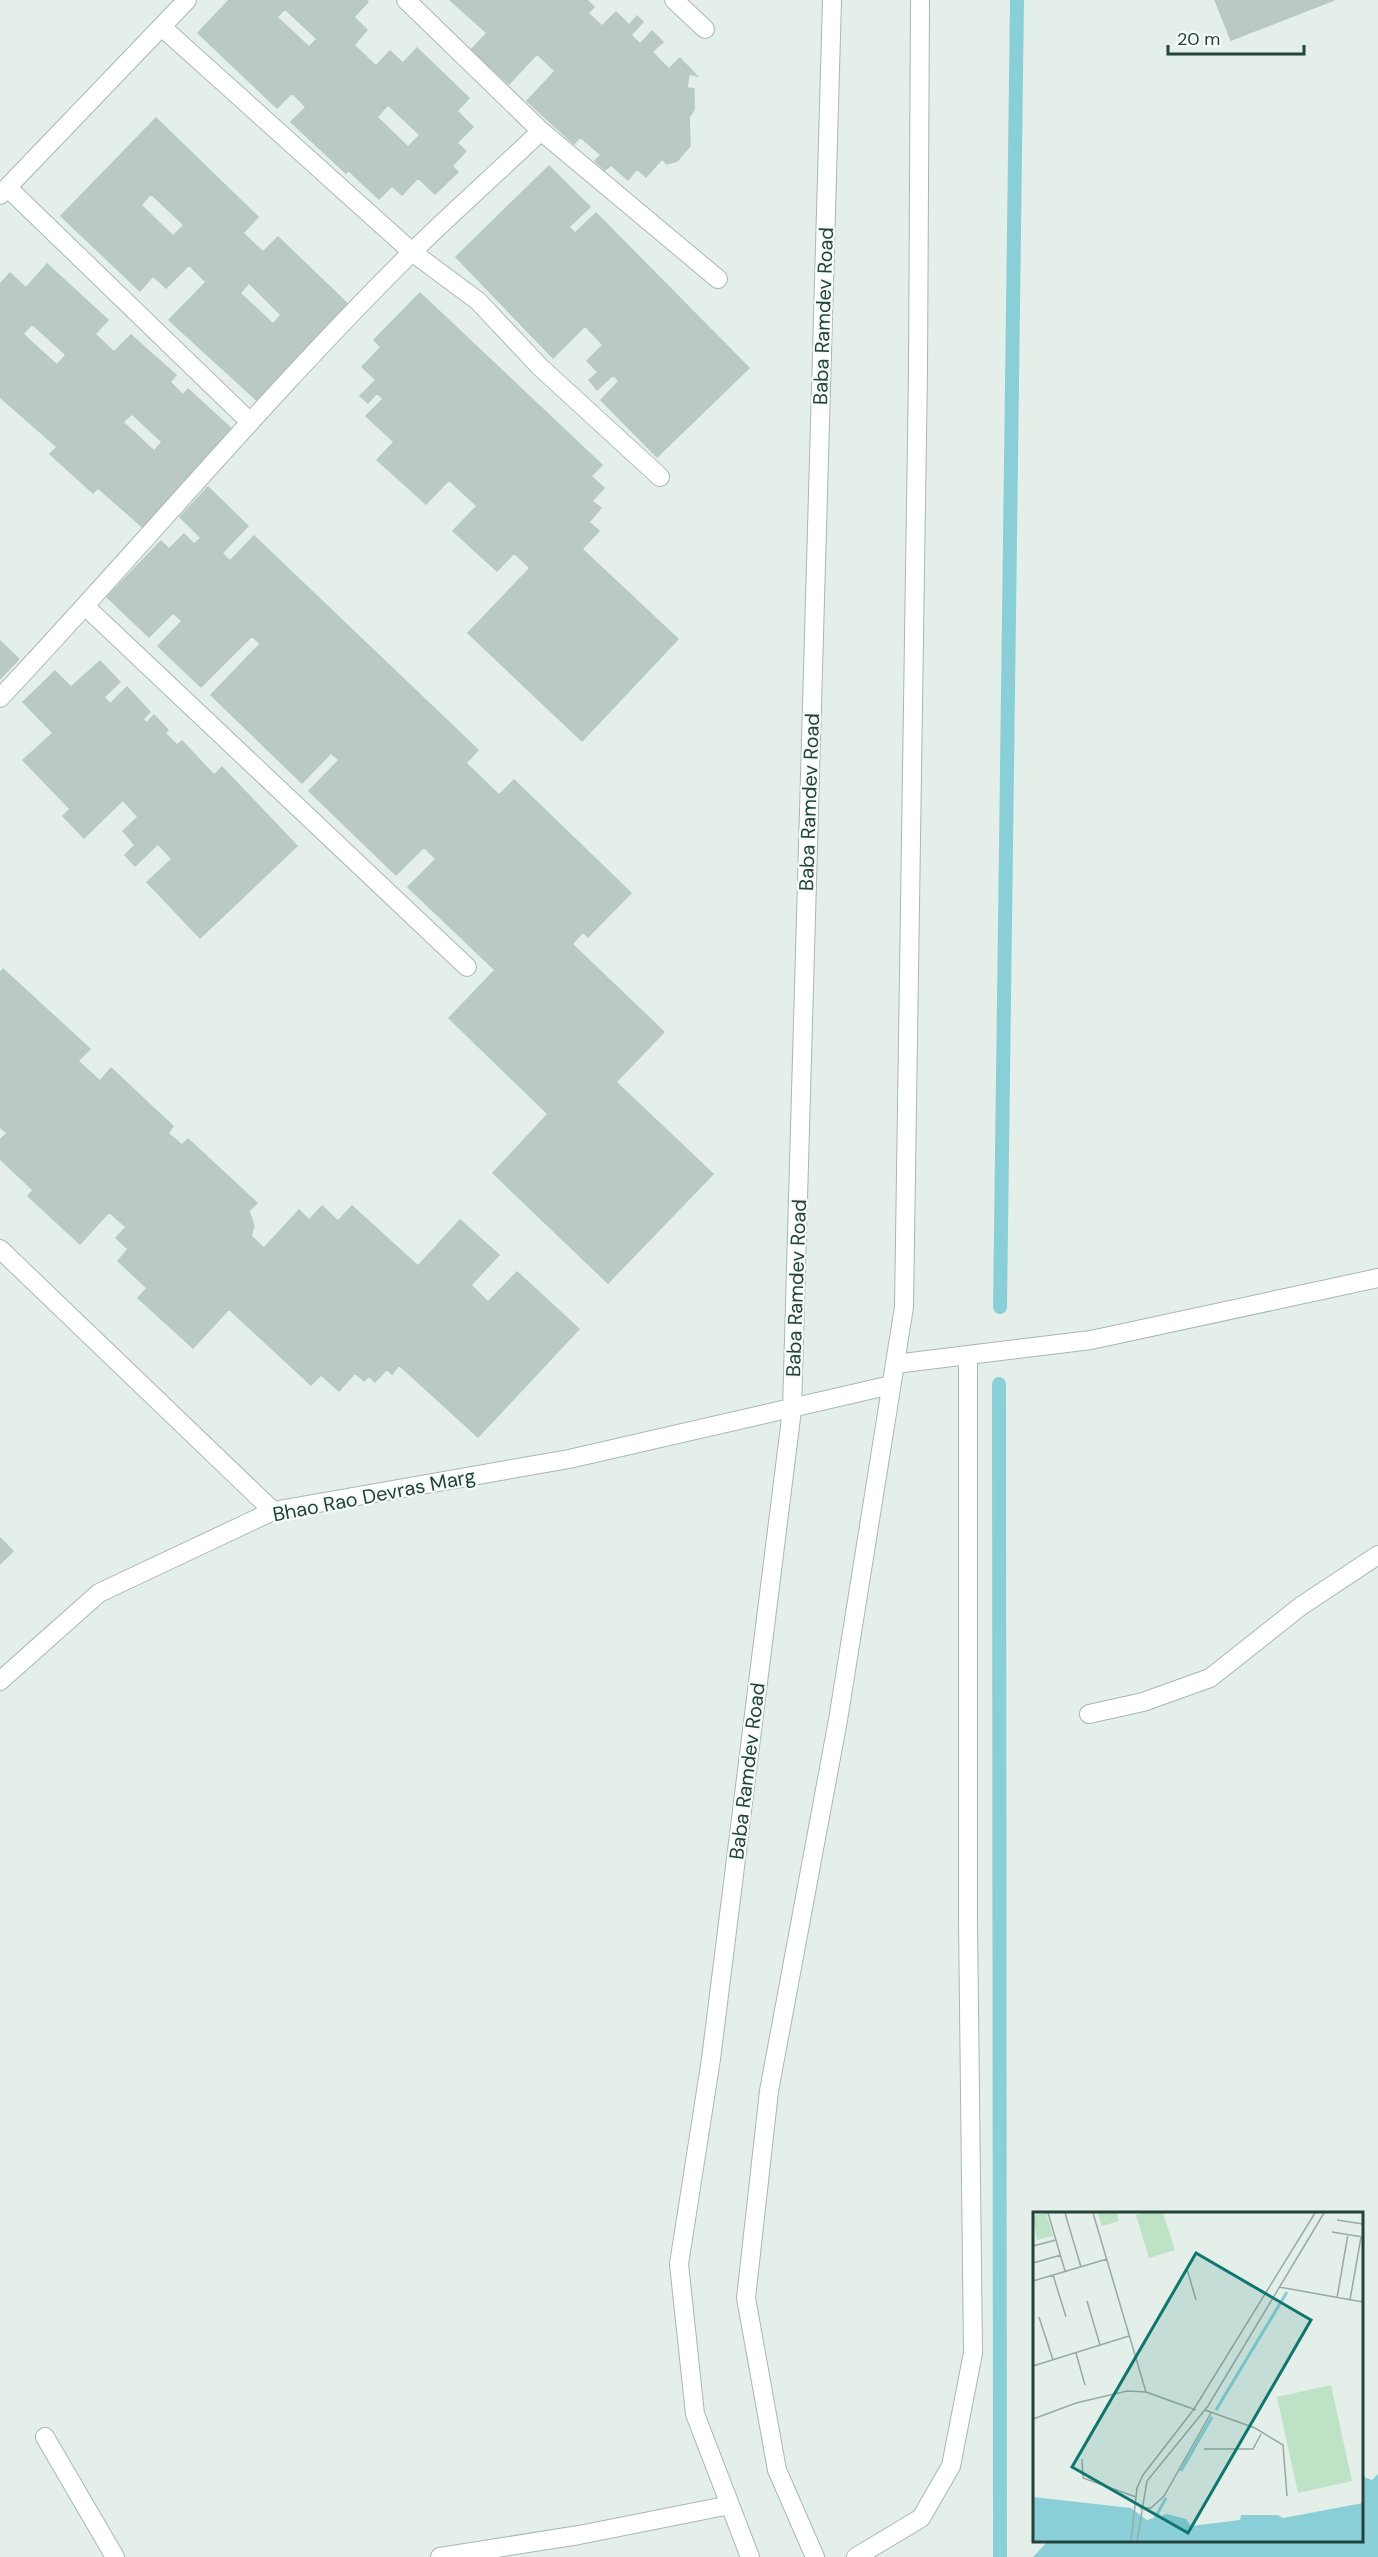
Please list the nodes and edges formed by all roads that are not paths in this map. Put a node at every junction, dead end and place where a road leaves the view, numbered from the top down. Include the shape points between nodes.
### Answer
1 (187, 0) edge
2 (406, 0) edge
3 (674, 0) edge
4 (832, 0) edge
5 (920, 0) edge
6 (163, 28) junction
7 (705, 29) dead end
8 (541, 131) junction
9 (4, 191) edge
10 (412, 252) junction
11 (718, 279) dead end
12 (250, 422) junction
13 (660, 477) dead end
14 (86, 607) junction
15 (0, 698) edge
16 (467, 967) dead end
17 (0, 1249) edge
18 (1378, 1278) edge
19 (968, 1355) junction
20 (895, 1364) junction
21 (891, 1385) junction
22 (792, 1410) junction
23 (273, 1511) junction
24 (1378, 1555) edge
25 (0, 1681) edge
26 (1089, 1714) dead end
27 (45, 2437) dead end
28 (730, 2505) junction
29 (115, 2557) edge
30 (440, 2557) edge
31 (750, 2557) edge
32 (815, 2557) edge
33 (856, 2557) edge

1 - 6 street
2 - 8 street
3 - 7 street
4 - 22 street, Baba Ramdev Road
5 - 20 street via 904,1307
6 - 9 street
6 - 10 street
8 - 10 street
8 - 11 street
9 - 12 street
10 - 12 street
10 - 13 street via 478,301 539,366
12 - 14 street
14 - 15 street
14 - 16 street
17 - 23 street
18 - 19 street via 1091,1340
19 - 20 street
19 - 33 street via 973,2353 951,2466 921,2518
20 - 21 street
21 - 22 street, Bhao Rao Devras Marg
21 - 32 street via 838,1720 768,2091 746,2298 777,2470
22 - 23 street, Bhao Rao Devras Marg via 569,1459
22 - 28 street, Baba Ramdev Road via 711,2059 680,2264 695,2414
23 - 25 street, Bhao Rao Devras Marg via 99,1593
24 - 26 street via 1301,1606 1210,1678 1143,1702
27 - 29 street
28 - 30 street
28 - 31 street, Baba Ramdev Road

